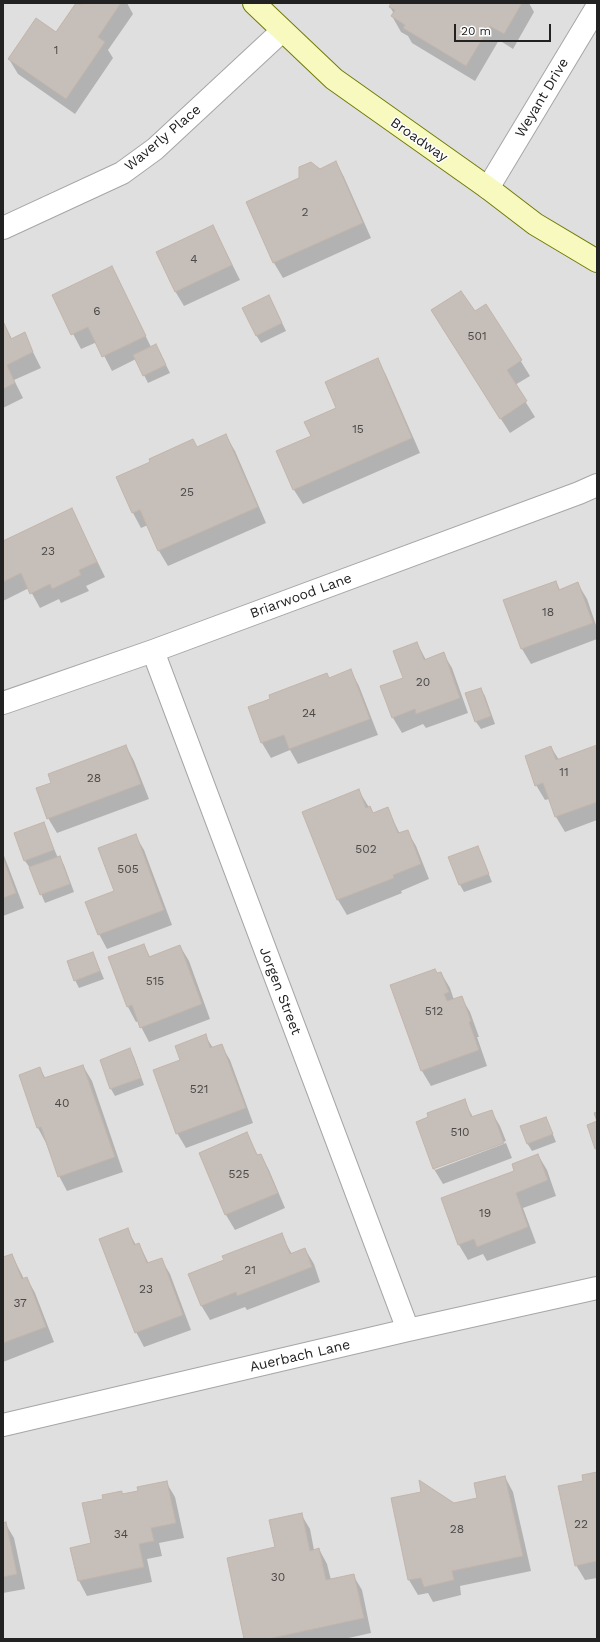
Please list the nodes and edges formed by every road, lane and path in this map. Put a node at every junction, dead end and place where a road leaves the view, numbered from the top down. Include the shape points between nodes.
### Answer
1 (254, 3) edge
2 (597, 7) edge
3 (282, 31) junction
4 (488, 188) junction
5 (3, 228) edge
6 (597, 261) edge
7 (597, 484) edge
8 (153, 651) junction
9 (3, 704) edge
10 (597, 1288) edge
11 (408, 1330) junction
12 (3, 1425) edge

1 - 3 main road, Broadway
2 - 4 street, Weyant Drive
3 - 4 main road, Broadway via 334,80
3 - 5 street, Waverly Place via 155,149 122,173
4 - 6 main road, Broadway via 534,224
7 - 8 street, Briarwood Lane via 579,493
8 - 9 street, Briarwood Lane
8 - 11 street, Jorgen Street
10 - 11 street, Auerbach Lane
11 - 12 street, Auerbach Lane

